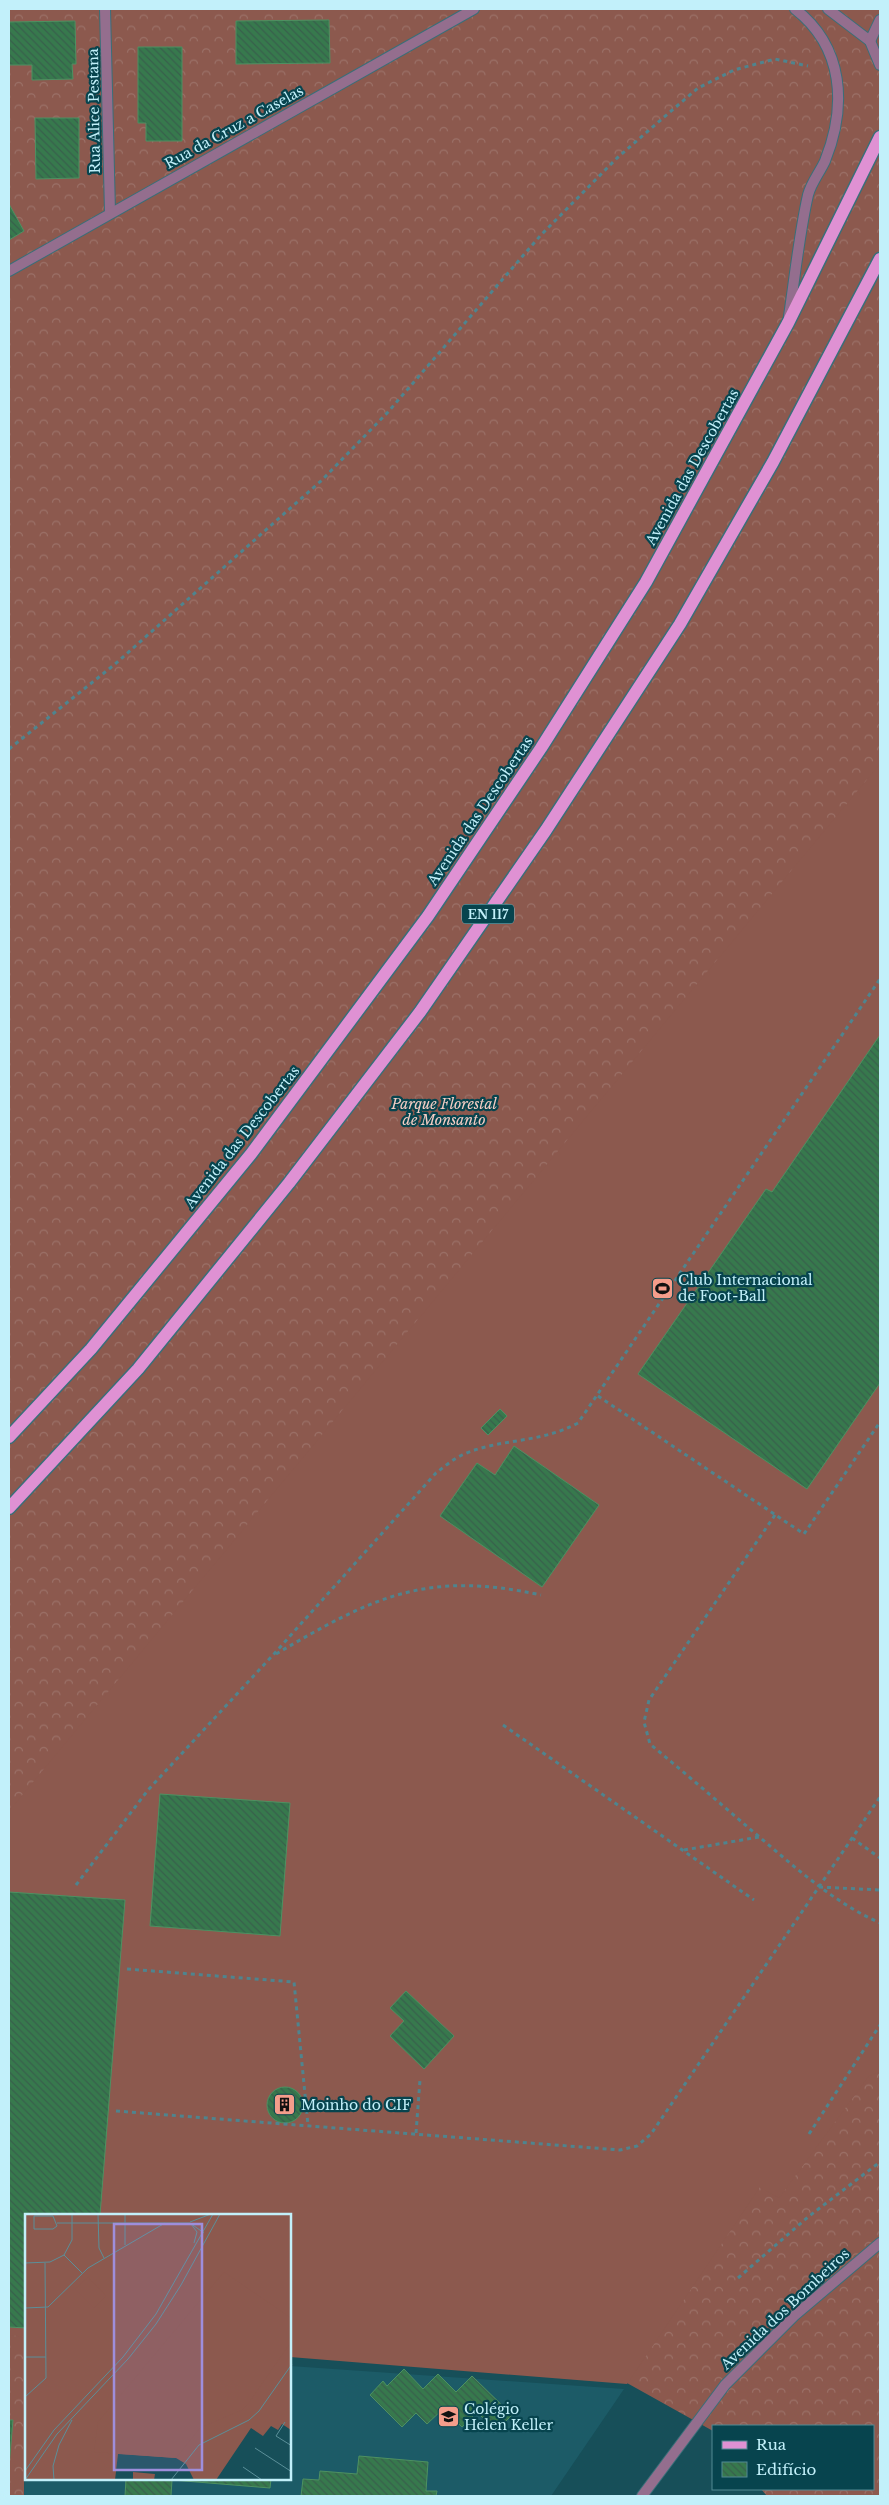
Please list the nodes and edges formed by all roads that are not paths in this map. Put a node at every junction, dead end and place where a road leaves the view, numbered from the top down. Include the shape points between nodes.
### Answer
1 (105, 9) edge
2 (474, 9) edge
3 (794, 9) edge
4 (828, 9) edge
5 (880, 20) edge
6 (870, 41) junction
7 (880, 65) edge
8 (880, 136) edge
9 (110, 212) junction
10 (880, 259) edge
11 (9, 271) edge
12 (788, 323) junction
13 (9, 1437) edge
14 (9, 1508) edge
15 (880, 2243) edge
16 (642, 2496) edge

1 - 9 street, Rua Alice Pestana
2 - 9 street, Rua da Cruz a Caselas
3 - 12 street via 809,20 832,59 838,83 838,118 825,161 808,193
4 - 6 street
5 - 6 street
6 - 7 street
8 - 12 main road, Avenida das Descobertas
9 - 11 street, Rua da Cruz a Caselas
10 - 14 main road, EN 117 via 773,462 680,624 546,830 420,1012 289,1183 138,1369
12 - 13 main road, Avenida das Descobertas via 646,582 541,748 428,916 251,1154 91,1349
15 - 16 street, Avenida dos Bombeiros via 794,2316 725,2385

